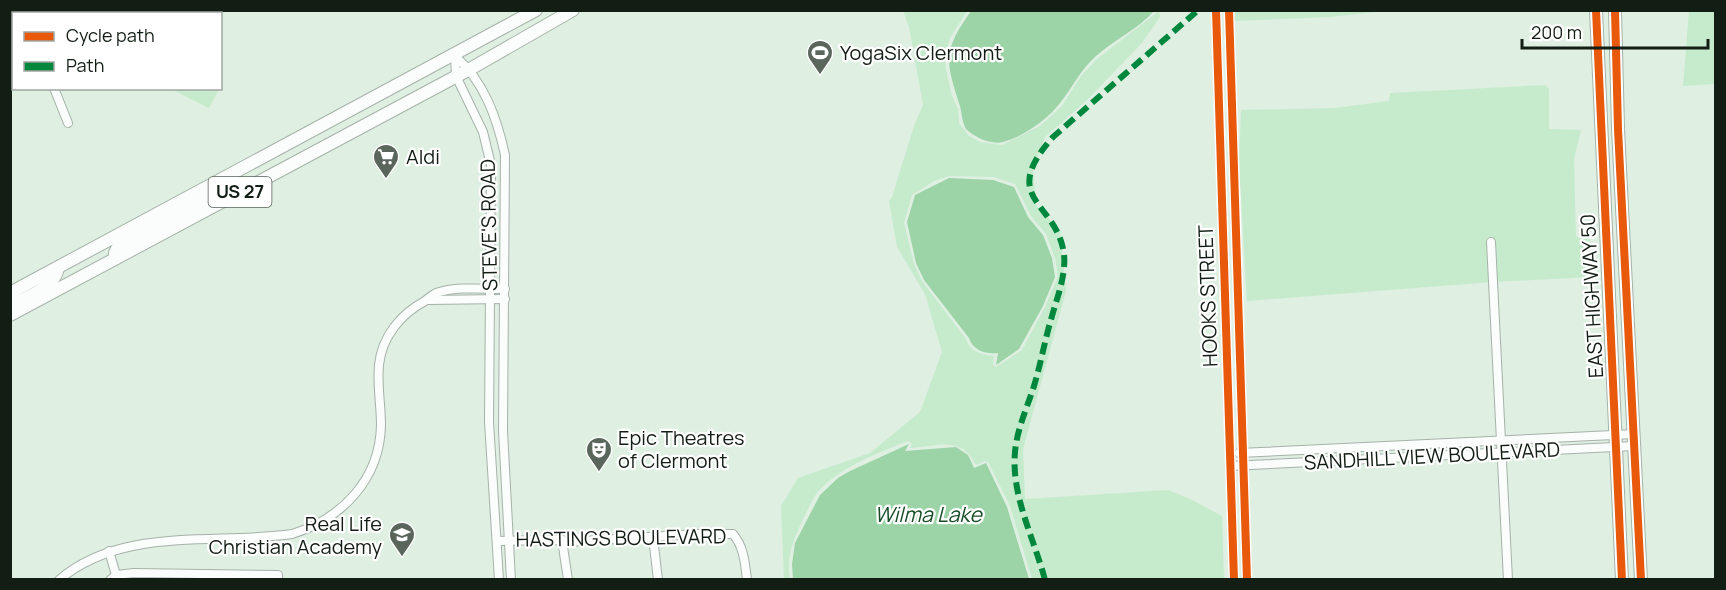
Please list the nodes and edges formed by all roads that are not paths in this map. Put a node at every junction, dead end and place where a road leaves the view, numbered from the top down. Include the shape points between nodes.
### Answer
1 (536, 10) edge
2 (573, 10) edge
3 (1215, 10) edge
4 (1229, 10) edge
5 (1613, 13) edge
6 (1596, 15) edge
7 (1616, 51) junction
8 (455, 56) junction
9 (470, 69) junction
10 (456, 76) junction
11 (55, 90) edge
12 (68, 123) dead end
13 (232, 174) junction
14 (1603, 200) junction
15 (1623, 230) junction
16 (1236, 232) junction
17 (1222, 233) junction
18 (1605, 241) junction
19 (1491, 242) dead end
20 (116, 258) junction
21 (58, 268) junction
22 (1625, 271) junction
23 (490, 289) junction
24 (505, 289) junction
25 (10, 293) edge
26 (490, 299) junction
27 (505, 299) junction
28 (427, 300) junction
29 (10, 306) edge
30 (10, 315) edge
31 (1501, 440) junction
32 (1634, 440) junction
33 (1615, 441) junction
34 (1381, 446) junction
35 (1243, 452) junction
36 (1230, 453) junction
37 (1502, 453) junction
38 (1382, 458) junction
39 (1244, 465) junction
40 (1230, 466) junction
41 (653, 537) junction
42 (509, 540) junction
43 (562, 540) junction
44 (496, 541) junction
45 (109, 551) junction
46 (169, 576) edge
47 (113, 577) edge
48 (59, 579) edge
49 (278, 579) edge
50 (499, 579) edge
51 (511, 579) edge
52 (568, 579) edge
53 (658, 579) edge
54 (747, 579) edge
55 (1234, 579) edge
56 (1247, 579) edge
57 (1508, 579) edge
58 (1622, 579) edge
59 (1641, 579) edge

1 - 8 highway, US 27
2 - 9 highway, US 27
3 - 17 street, HOOKS STREET
4 - 16 street, HOOKS STREET
5 - 7 highway, EAST HIGHWAY 50
6 - 7 highway via 1607,28
6 - 14 highway, EAST HIGHWAY 50
7 - 15 highway, EAST HIGHWAY 50
8 - 9 street, STEVE'S ROAD
8 - 10 street, STEVE'S ROAD
8 - 13 highway, US 27
9 - 10 highway, US 27
9 - 24 street, STEVE'S ROAD via 498,124 505,155
10 - 20 highway, US 27
10 - 23 street, STEVE'S ROAD via 481,125 490,158
11 - 12 street
13 - 20 highway via 199,202 118,247
13 - 21 highway, US 27
14 - 15 highway via 1612,222
14 - 18 highway, EAST HIGHWAY 50
15 - 22 highway, EAST HIGHWAY 50
16 - 17 street
16 - 35 street, HOOKS STREET
17 - 36 street, HOOKS STREET
18 - 22 highway via 1614,247
18 - 33 highway, EAST HIGHWAY 50
19 - 31 street
20 - 30 highway, US 27
21 - 25 highway, US 27
21 - 29 highway via 48,285
22 - 32 highway, EAST HIGHWAY 50
23 - 24 street
23 - 26 street, STEVE'S ROAD
23 - 28 street via 446,291
24 - 27 street, STEVE'S ROAD
26 - 27 street
26 - 28 street
26 - 44 street, STEVE'S ROAD via 489,422
27 - 42 street, STEVE'S ROAD via 503,431
28 - 45 street via 405,314 388,337 379,363 381,426 377,452 361,486 345,506 292,534 168,542
31 - 33 street, SANDHILL VIEW BOULEVARD
31 - 34 street, SANDHILL VIEW BOULEVARD
31 - 37 street
32 - 33 street, SANDHILL VIEW BOULEVARD
32 - 59 highway, EAST HIGHWAY 50
33 - 37 street, SANDHILL VIEW BOULEVARD
33 - 58 highway, EAST HIGHWAY 50
34 - 35 street, SANDHILL VIEW BOULEVARD
34 - 38 street
35 - 36 street, SANDHILL VIEW BOULEVARD
35 - 39 street, HOOKS STREET
36 - 40 street, HOOKS STREET
37 - 38 street, SANDHILL VIEW BOULEVARD
37 - 57 street
38 - 39 street, SANDHILL VIEW BOULEVARD
39 - 40 street, SANDHILL VIEW BOULEVARD
39 - 56 street, HOOKS STREET
40 - 55 street, HOOKS STREET
41 - 43 street, HASTINGS BOULEVARD
41 - 53 street
41 - 54 street, HASTINGS BOULEVARD via 733,534 743,551
42 - 43 street, HASTINGS BOULEVARD
42 - 44 street, HASTINGS BOULEVARD
42 - 51 street, STEVE'S ROAD
43 - 52 street
44 - 50 street, STEVE'S ROAD
45 - 47 street
45 - 48 street via 81,562
46 - 47 street via 134,573
46 - 49 street via 278,575

